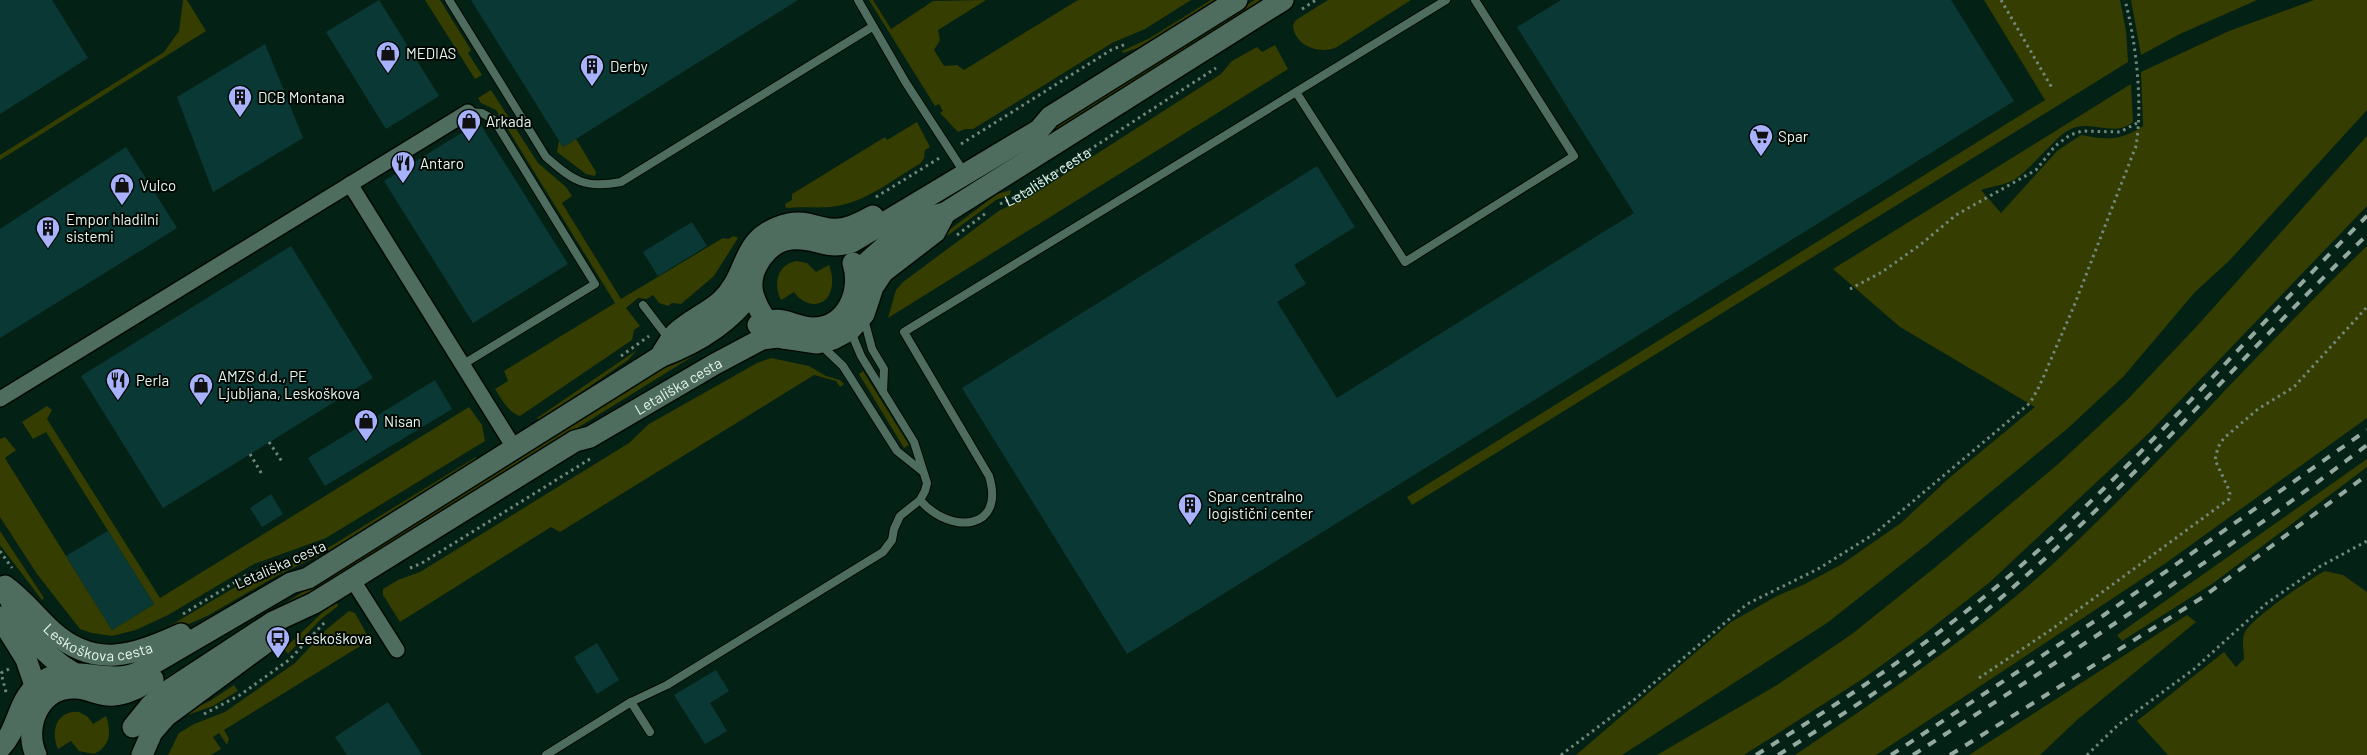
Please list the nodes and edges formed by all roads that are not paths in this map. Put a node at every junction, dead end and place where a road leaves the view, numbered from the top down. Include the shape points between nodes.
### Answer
1 (448, 0) edge
2 (858, 0) edge
3 (1237, 0) edge
4 (1283, 0) edge
5 (1446, 0) edge
6 (1475, 0) edge
7 (872, 27) junction
8 (1296, 92) junction
9 (468, 112) joint
10 (1050, 117) junction
11 (960, 166) junction
12 (350, 184) junction
13 (945, 213) junction
14 (843, 245) junction
15 (856, 276) junction
16 (752, 292) junction
17 (643, 305) dead end
18 (854, 318) junction
19 (767, 321) junction
20 (784, 338) junction
21 (817, 343) junction
22 (665, 349) junction
23 (462, 364) junction
24 (883, 392) junction
25 (0, 399) edge
26 (575, 441) junction
27 (514, 450) junction
28 (922, 470) junction
29 (920, 500) junction
30 (308, 578) junction
31 (352, 579) junction
32 (3, 581) edge
33 (314, 603) junction
34 (0, 617) edge
35 (205, 633) junction
36 (0, 641) edge
37 (397, 650) dead end
38 (72, 672) junction
39 (106, 678) junction
40 (37, 685) junction
41 (122, 694) junction
42 (631, 702) junction
43 (30, 706) junction
44 (133, 727) junction
45 (650, 732) dead end
46 (0, 748) edge
47 (29, 750) edge
48 (127, 755) edge
49 (142, 755) edge
50 (546, 755) edge

1 - 7 lane via 546,156 578,180 598,186 621,182
2 - 7 lane
3 - 10 main road, Letališka cesta
4 - 13 main road, Letališka cesta
5 - 8 lane
6 - 8 lane via 1574,156 1405,262
7 - 11 lane
8 - 29 lane via 904,332 993,487 986,513 978,520 965,523 955,523 930,512
9 - 12 street
9 - 23 lane via 482,113 494,120 595,284
10 - 11 main road, Letališka cesta via 1033,121
10 - 14 main road, Letališka cesta via 1039,130
11 - 22 main road, Letališka cesta via 848,228 828,229 796,222 765,234 749,250 735,284 721,301 675,334
12 - 23 street
12 - 25 street
13 - 15 main road, Letališka cesta via 925,218 891,241
13 - 18 main road, Letališka cesta via 936,232 882,272
14 - 15 main road
14 - 16 main road, Letališka cesta via 826,246 793,238 778,243 758,264
15 - 18 main road
16 - 19 main road
16 - 22 main road, Letališka cesta via 731,316 685,348
17 - 22 lane
18 - 19 main road via 819,327 786,320
18 - 21 main road, Letališka cesta via 833,339
18 - 24 lane via 861,356
18 - 24 lane via 864,326 884,369
19 - 20 main road
19 - 26 main road, Letališka cesta via 709,352 583,430
20 - 21 main road, Letališka cesta
20 - 26 main road, Letališka cesta via 770,337 748,345 590,437
21 - 28 lane via 843,366 897,450
22 - 27 main road, Letališka cesta
23 - 27 street
24 - 28 lane via 914,442
26 - 31 main road, Letališka cesta
27 - 30 main road, Letališka cesta
28 - 29 lane via 926,483
29 - 42 lane via 900,516 892,540 883,552 667,685
30 - 35 main road, Letališka cesta via 291,583
30 - 41 main road, Letališka cesta via 296,592 146,684
31 - 33 main road, Letališka cesta
31 - 37 street
32 - 35 main road, Leskoškova cesta via 65,642 88,653 128,654 184,632
32 - 38 main road, Leskoškova cesta via 13,607 42,649
33 - 44 main road, Letališka cesta via 273,622 166,692
33 - 49 main road, Letališka cesta via 282,632 166,716 152,732
34 - 40 main road via 26,659
35 - 39 main road, Letališka cesta via 130,676
36 - 43 main road
38 - 39 main road, Letališka cesta
38 - 40 main road, Letališka cesta via 56,675
39 - 41 main road, Letališka cesta
40 - 43 main road, Letališka cesta
41 - 43 main road, Letališka cesta via 106,696 82,688 68,688
41 - 44 main road, Letališka cesta
42 - 45 lane
42 - 50 lane
43 - 46 main road, Letališka cesta
43 - 47 main road, Letališka cesta
44 - 48 main road, Letališka cesta

